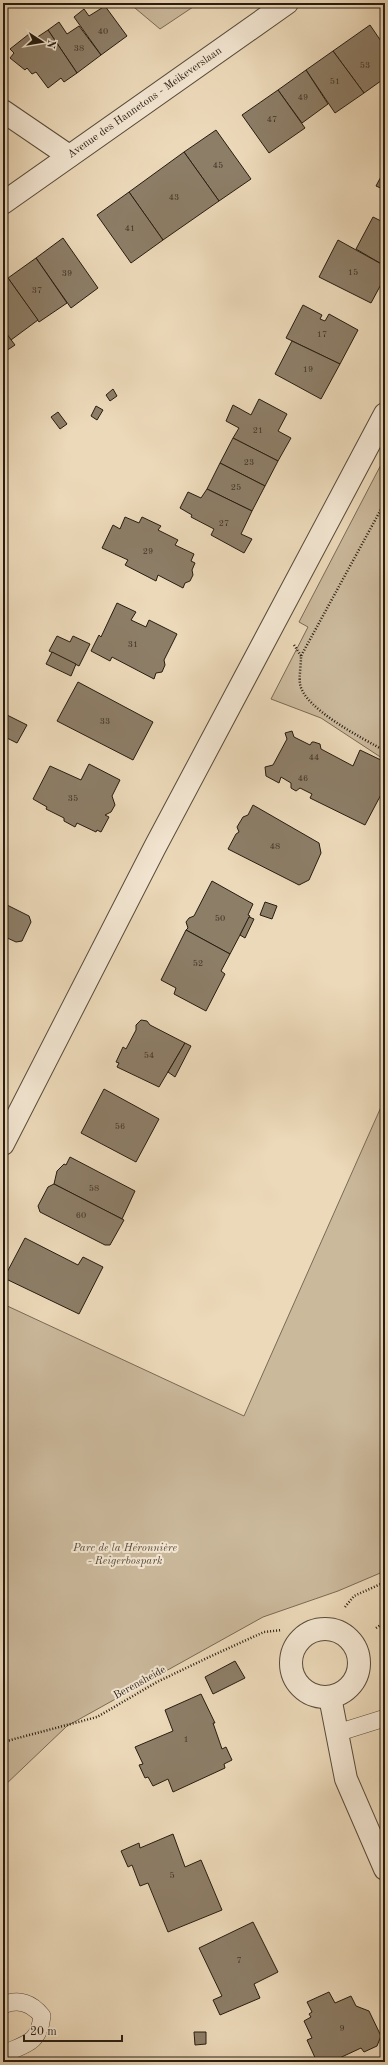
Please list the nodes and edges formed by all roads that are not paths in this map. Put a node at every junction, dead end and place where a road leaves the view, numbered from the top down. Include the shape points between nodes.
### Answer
1 (287, 3) edge
2 (3, 111) edge
3 (69, 156) junction
4 (3, 203) edge
5 (385, 414) edge
6 (3, 1144) edge
7 (330, 1697) dead end
8 (385, 1718) edge
9 (337, 1733) junction
10 (385, 1869) edge
11 (3, 2005) edge
12 (3, 2054) edge

1 - 3 street, Avenue des Hannetons - Meikeverslaan
2 - 3 street
3 - 4 street, Avenue des Hannetons - Meikeverslaan
5 - 6 street via 155,847
7 - 9 street
8 - 9 lane
9 - 10 street via 346,1779
11 - 12 lane via 17,2001 35,2007 42,2016 36,2038

